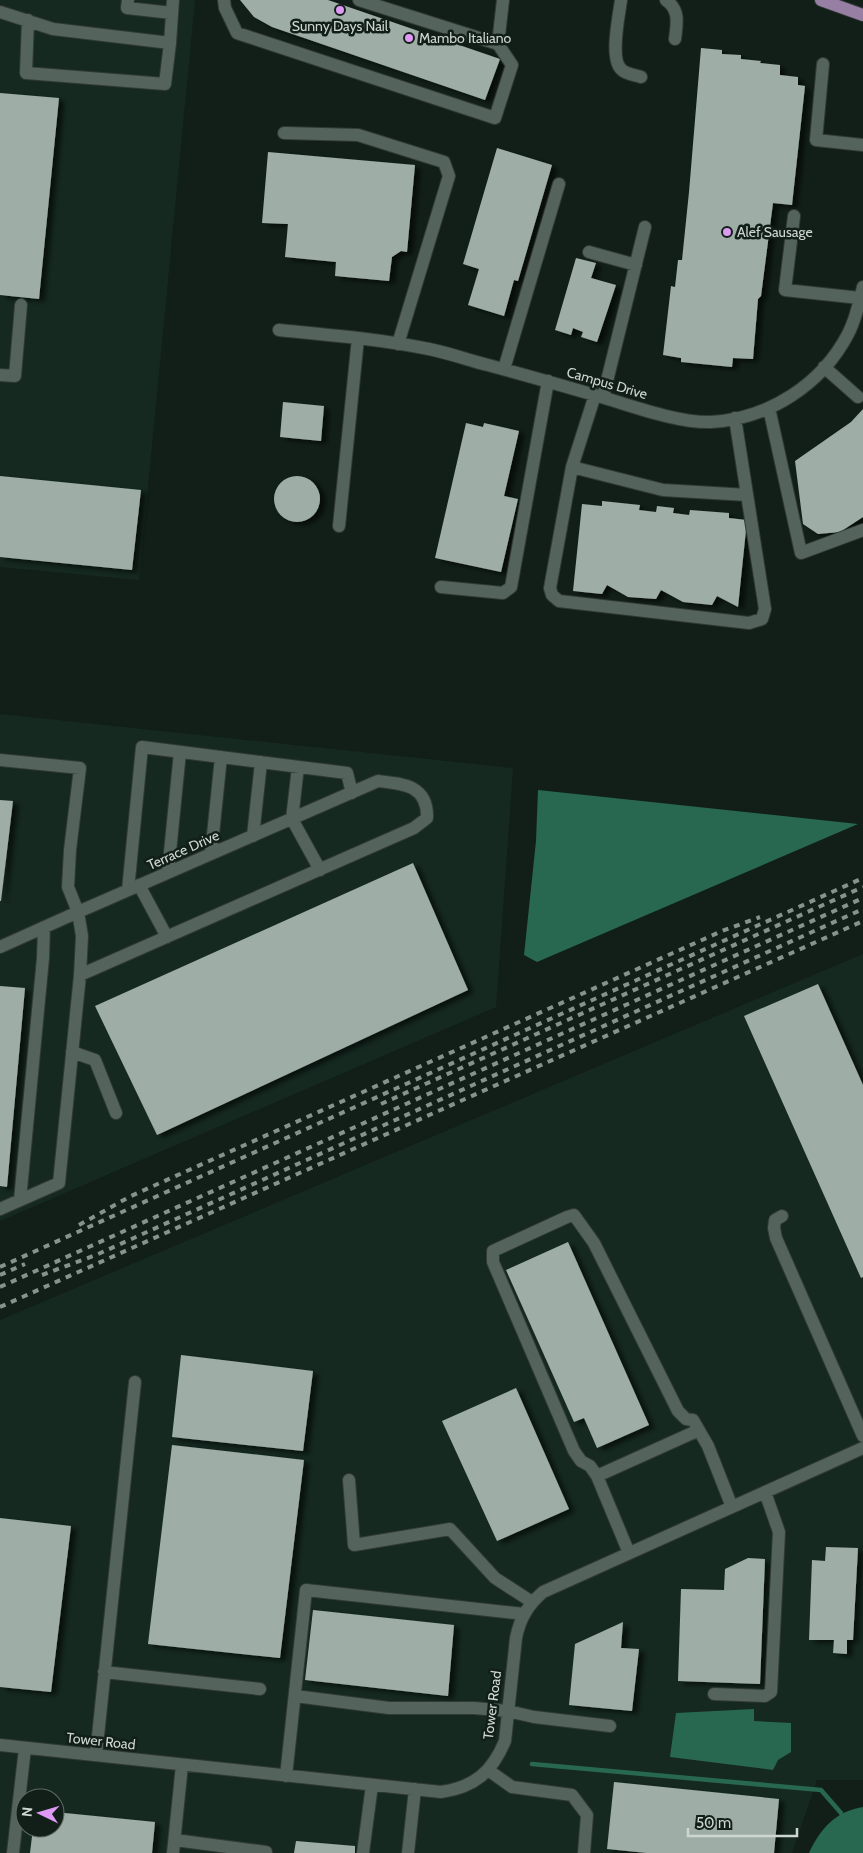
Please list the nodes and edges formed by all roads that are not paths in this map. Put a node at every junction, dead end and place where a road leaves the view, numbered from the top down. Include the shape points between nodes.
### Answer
1 (128, 0) edge
2 (224, 0) edge
3 (359, 0) edge
4 (503, 0) edge
5 (621, 0) edge
6 (666, 0) edge
7 (821, 0) edge
8 (172, 6) edge
9 (0, 12) edge
10 (863, 14) edge
11 (28, 20) junction
12 (675, 39) dead end
13 (170, 43) junction
14 (498, 44) junction
15 (823, 64) dead end
16 (641, 76) dead end
17 (284, 134) dead end
18 (863, 145) edge
19 (559, 184) dead end
20 (794, 216) dead end
21 (645, 227) dead end
22 (589, 252) dead end
23 (636, 264) junction
24 (862, 293) edge
25 (21, 305) dead end
26 (859, 319) edge
27 (279, 330) dead end
28 (358, 338) junction
29 (398, 344) junction
30 (824, 367) junction
31 (504, 370) junction
32 (0, 375) edge
33 (548, 381) junction
34 (599, 396) junction
35 (858, 397) dead end
36 (768, 408) junction
37 (735, 418) junction
38 (572, 467) junction
39 (747, 495) junction
40 (339, 526) dead end
41 (863, 530) edge
42 (441, 587) dead end
43 (180, 752) junction
44 (221, 757) junction
45 (0, 760) edge
46 (261, 762) junction
47 (298, 767) junction
48 (352, 793) junction
49 (292, 819) junction
50 (252, 836) junction
51 (211, 854) junction
52 (320, 870) junction
53 (168, 872) junction
54 (134, 887) junction
55 (78, 912) junction
56 (44, 927) junction
57 (167, 937) junction
58 (0, 947) edge
59 (80, 975) junction
60 (72, 1052) junction
61 (116, 1113) dead end
62 (20, 1200) junction
63 (0, 1209) edge
64 (782, 1216) dead end
65 (135, 1382) dead end
66 (699, 1430) junction
67 (863, 1436) edge
68 (863, 1448) edge
69 (597, 1476) junction
70 (349, 1480) dead end
71 (765, 1492) junction
72 (732, 1507) junction
73 (629, 1553) junction
74 (532, 1602) junction
75 (524, 1614) junction
76 (104, 1672) junction
77 (260, 1689) dead end
78 (714, 1694) dead end
79 (295, 1696) junction
80 (508, 1711) junction
81 (610, 1726) dead end
82 (0, 1745) edge
83 (25, 1748) junction
84 (96, 1755) junction
85 (182, 1765) junction
86 (488, 1770) junction
87 (286, 1776) junction
88 (372, 1785) junction
89 (415, 1789) junction
90 (175, 1840) junction
91 (13, 1853) edge
92 (173, 1853) edge
93 (266, 1853) edge
94 (363, 1853) edge
95 (408, 1853) edge
96 (584, 1853) edge

1 - 8 street via 128,8
2 - 14 street via 237,33 495,118 512,65
3 - 14 street
4 - 14 street
5 - 16 street via 614,54 623,72
6 - 12 street via 673,5 677,18
7 - 10 main road
8 - 13 street
9 - 11 street
11 - 13 street via 53,29
11 - 13 street via 26,73 165,84
15 - 18 street via 816,140
17 - 29 street via 358,135 444,162 450,176
19 - 31 street
20 - 24 street via 785,290
21 - 23 street
22 - 23 street
23 - 34 street
24 - 26 street, Campus Drive
25 - 32 street via 14,376
26 - 30 street, Campus Drive
27 - 28 street, Campus Drive
28 - 29 street, Campus Drive
28 - 40 street
29 - 31 street, Campus Drive via 429,349
30 - 35 street
30 - 36 street, Campus Drive via 804,388
31 - 33 street, Campus Drive
33 - 34 street, Campus Drive
33 - 42 street via 510,587 503,593
34 - 37 street, Campus Drive via 696,421
34 - 38 street
36 - 37 street, Campus Drive
36 - 41 street via 801,553
37 - 39 street
38 - 39 street via 663,490
38 - 39 street via 550,588 552,596 559,601 749,623 762,619 765,609
43 - 44 street
43 - 53 street
43 - 54 street via 142,747
44 - 46 street
44 - 51 street
45 - 55 street via 80,768 68,887
46 - 47 street
46 - 50 street
47 - 48 street via 347,773
47 - 49 street
48 - 49 street, Terrace Drive
48 - 52 street, Terrace Drive via 378,781 413,788 422,795 428,807 428,818 414,828
49 - 50 street, Terrace Drive
49 - 52 street
50 - 51 street, Terrace Drive
51 - 53 street, Terrace Drive
52 - 57 street
53 - 54 street, Terrace Drive
54 - 55 street, Terrace Drive
54 - 57 street
55 - 56 street, Terrace Drive
55 - 59 street via 82,936
56 - 58 street, Terrace Drive
56 - 62 street
57 - 59 street
59 - 60 street
60 - 61 street via 95,1060
60 - 62 street via 59,1183
62 - 63 street
64 - 67 street via 775,1220 776,1238
65 - 76 street
66 - 69 street
66 - 69 street via 693,1420 686,1419 678,1411 594,1243 574,1216 567,1217 493,1251 492,1256 574,1451
66 - 72 street
68 - 71 street, Tower Road
69 - 73 street
70 - 74 street via 354,1545 450,1529 495,1578
71 - 72 street, Tower Road
71 - 78 street via 779,1532 771,1692 765,1696
72 - 73 street, Tower Road
73 - 74 street, Tower Road via 543,1592
74 - 75 street, Tower Road
75 - 79 street via 306,1590
75 - 80 street, Tower Road via 516,1638
76 - 77 street
76 - 84 street
79 - 80 street via 389,1708
79 - 87 street
80 - 81 street
80 - 86 street, Tower Road via 505,1741
82 - 83 street, Tower Road
83 - 84 street, Tower Road
83 - 91 street
84 - 85 street, Tower Road
85 - 87 street, Tower Road
85 - 90 street
86 - 89 street, Tower Road via 478,1780 457,1790
86 - 96 street via 512,1788 572,1795 587,1815
87 - 88 street, Tower Road
88 - 89 street, Tower Road
88 - 94 street
89 - 95 street
90 - 92 street
90 - 93 street

